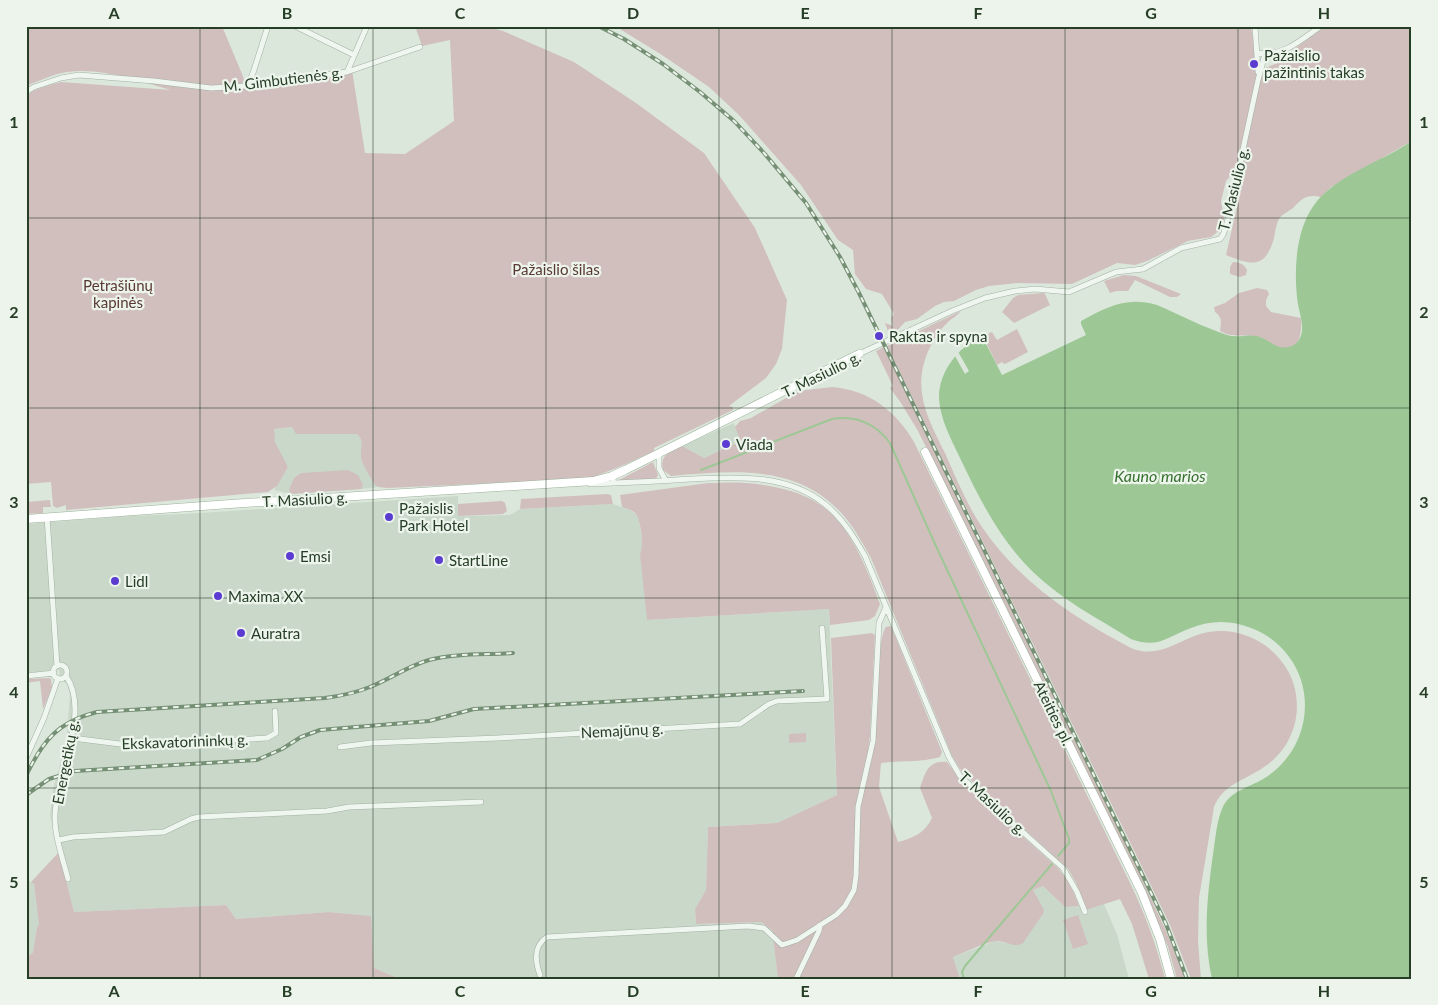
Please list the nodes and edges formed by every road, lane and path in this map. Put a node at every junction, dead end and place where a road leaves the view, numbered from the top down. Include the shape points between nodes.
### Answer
1 (268, 26) edge
2 (295, 26) edge
3 (367, 26) edge
4 (1255, 26) edge
5 (1321, 26) edge
6 (420, 47) dead end
7 (1258, 53) junction
8 (354, 54) junction
9 (1266, 54) junction
10 (347, 72) junction
11 (1258, 80) junction
12 (247, 86) junction
13 (26, 92) edge
14 (859, 354) joint
15 (925, 452) dead end
16 (659, 453) junction
17 (613, 480) junction
18 (666, 480) junction
19 (48, 517) junction
20 (26, 520) edge
21 (886, 606) junction
22 (822, 628) dead end
23 (57, 666) junction
24 (26, 676) edge
25 (56, 676) junction
26 (66, 676) junction
27 (275, 711) dead end
28 (72, 738) junction
29 (340, 747) dead end
30 (26, 758) edge
31 (481, 802) dead end
32 (59, 840) junction
33 (68, 879) dead end
34 (1085, 912) dead end
35 (820, 925) junction
36 (540, 975) dead end
37 (796, 979) edge
38 (1171, 979) edge

1 - 12 street
2 - 8 street
3 - 8 street
4 - 7 street, T. Masiulio g.
5 - 9 street via 1288,48
6 - 10 street, M. Gimbutienės g.
7 - 9 street
7 - 11 street, T. Masiulio g.
8 - 10 street
9 - 11 street, T. Masiulio g.
10 - 12 street, M. Gimbutienės g.
11 - 14 street, T. Masiulio g. via 1227,223 1220,238 1181,248 1142,269 1116,272 1069,292 1035,289 985,298
12 - 13 street, M. Gimbutienės g. via 211,88 79,75 61,78
14 - 16 main road, T. Masiulio g.
15 - 38 main road, Ateities pl. via 1142,893
16 - 17 main road, T. Masiulio g.
16 - 18 street via 659,468
17 - 18 street, T. Masiulio g.
17 - 19 main road, T. Masiulio g.
18 - 21 street, T. Masiulio g. via 753,478 784,484 813,496 847,526 865,556
19 - 20 main road, T. Masiulio g.
19 - 23 street
21 - 34 street, T. Masiulio g. via 955,767 968,784 1063,868
21 - 35 street via 879,624 873,741 858,807 854,890 845,906
22 - 29 street, Nemajūnų g. via 827,699 777,701 740,724
23 - 25 street via 54,668
23 - 26 street via 66,667
24 - 25 street
25 - 26 street
25 - 30 street, Energetikų g. via 44,718
26 - 28 street, Energetikų g. via 74,694
27 - 28 street, Ekskavatorininkų g. via 276,733 267,738 136,746
28 - 32 street, Energetikų g. via 56,807
31 - 32 street via 199,817 164,832
32 - 33 street, Energetikų g.
35 - 36 street via 797,940 782,945 764,928 748,926 547,937 537,948
35 - 37 street

